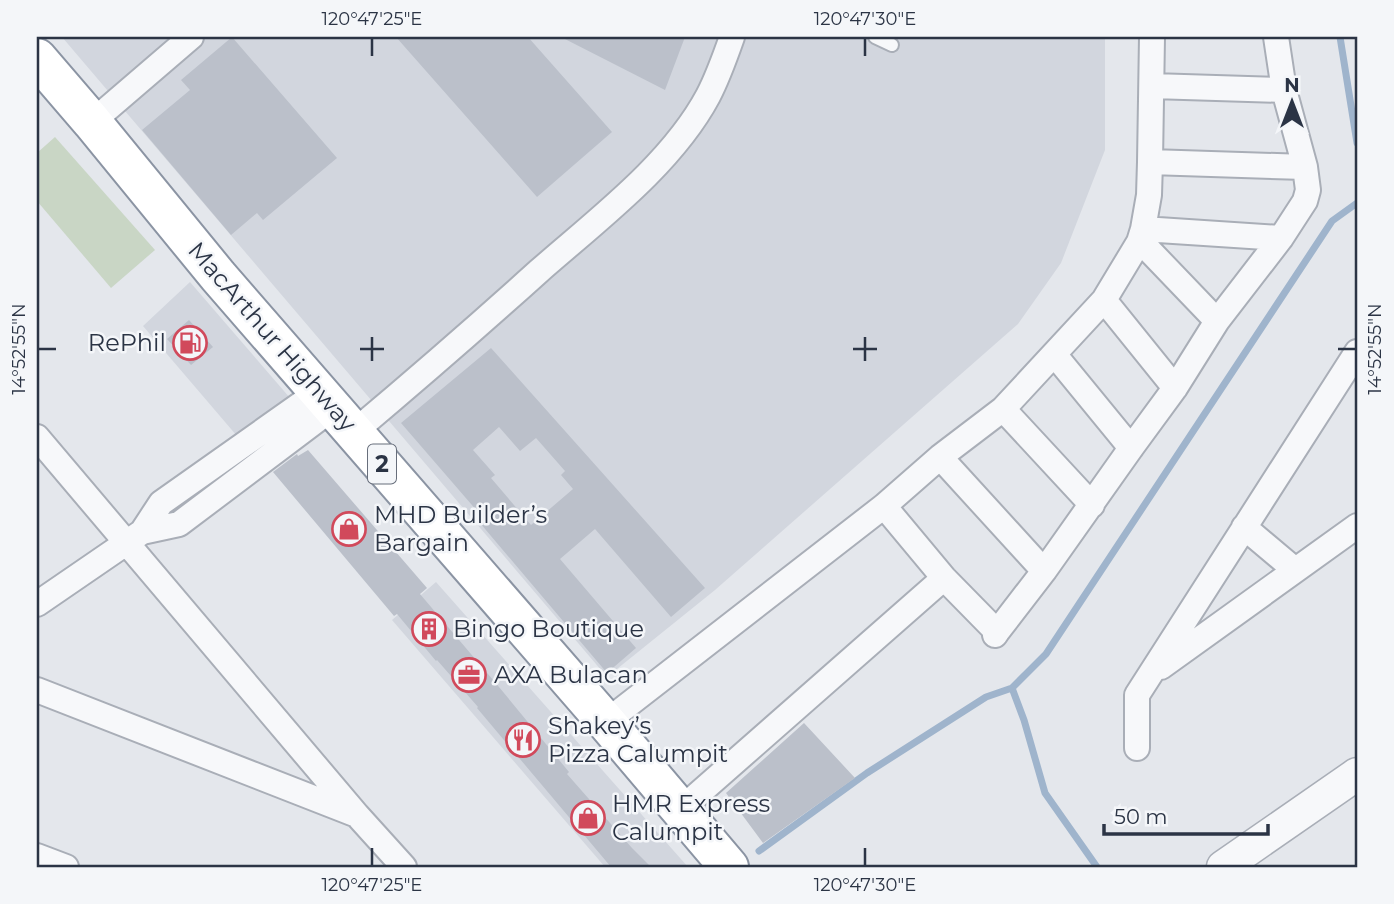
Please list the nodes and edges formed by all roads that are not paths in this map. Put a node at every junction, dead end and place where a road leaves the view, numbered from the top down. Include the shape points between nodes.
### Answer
1 (191, 37) edge
2 (732, 37) edge
3 (875, 37) edge
4 (1152, 37) edge
5 (1276, 37) edge
6 (892, 45) dead end
7 (37, 58) edge
8 (1152, 86) junction
9 (1284, 90) junction
10 (92, 122) junction
11 (1150, 162) junction
12 (1305, 167) junction
13 (1141, 235) junction
14 (1281, 238) junction
15 (1104, 300) junction
16 (1217, 321) junction
17 (1357, 352) edge
18 (1054, 354) junction
19 (1175, 388) junction
20 (1003, 409) junction
21 (335, 410) junction
22 (37, 436) edge
23 (1130, 448) junction
24 (940, 457) junction
25 (1092, 505) junction
26 (884, 506) junction
27 (1357, 526) edge
28 (1244, 527) junction
29 (134, 537) junction
30 (1295, 570) junction
31 (1044, 571) junction
32 (944, 578) junction
33 (37, 604) edge
34 (1149, 676) junction
35 (37, 690) edge
36 (606, 723) junction
37 (1137, 748) dead end
38 (1357, 774) edge
39 (680, 810) junction
40 (357, 815) junction
41 (37, 856) edge
42 (66, 867) edge
43 (404, 867) edge
44 (729, 867) edge
45 (1223, 867) edge

1 - 10 street
2 - 21 street via 707,97 679,139 641,180 438,362
3 - 6 lane
4 - 8 street
5 - 9 street
7 - 10 highway, MacArthur Highway / 2
8 - 9 street
8 - 11 street
9 - 12 street
10 - 21 highway, MacArthur Highway / 2
11 - 12 street
11 - 13 street
12 - 14 street via 1305,201
13 - 14 street
13 - 15 street
13 - 16 street via 1147,248
14 - 16 street
15 - 18 street
15 - 19 street
16 - 19 street
17 - 28 street
18 - 20 street
18 - 23 street
19 - 23 street
20 - 24 street
20 - 25 street
21 - 29 street via 179,524
21 - 36 highway, MacArthur Highway / 2
22 - 29 street
23 - 25 street
24 - 26 street
24 - 31 street
25 - 31 street
26 - 32 street
26 - 36 street
27 - 30 street
28 - 30 street
28 - 34 street
29 - 33 street
29 - 40 street
30 - 34 street
31 - 32 street via 996,634
32 - 39 street
34 - 37 street via 1137,695
35 - 40 street
36 - 39 highway, MacArthur Highway / 2
38 - 45 street
39 - 44 highway, MacArthur Highway / 2
40 - 43 street
41 - 42 street

